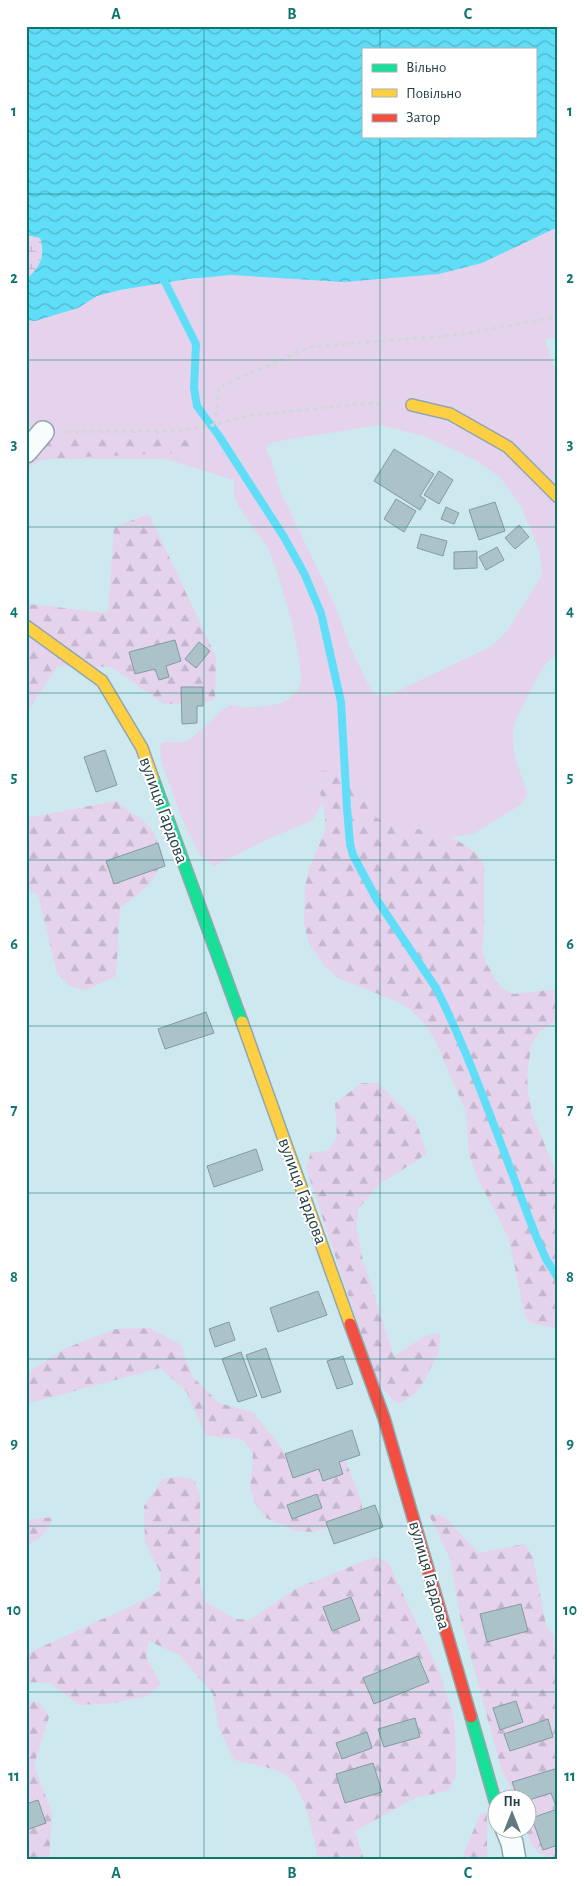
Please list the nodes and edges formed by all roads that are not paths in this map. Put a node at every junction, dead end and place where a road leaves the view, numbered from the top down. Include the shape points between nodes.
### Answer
1 (412, 405) road end
2 (43, 432) road end
3 (26, 452) edge
4 (558, 497) edge
5 (26, 626) edge
6 (491, 1788) edge
7 (510, 1838) edge
8 (515, 1860) edge

1 - 4 street via 450,414 489,435 508,447
2 - 3 street
5 - 6 street, вулиця Гардова via 102,681 142,748 384,1418
7 - 8 street

